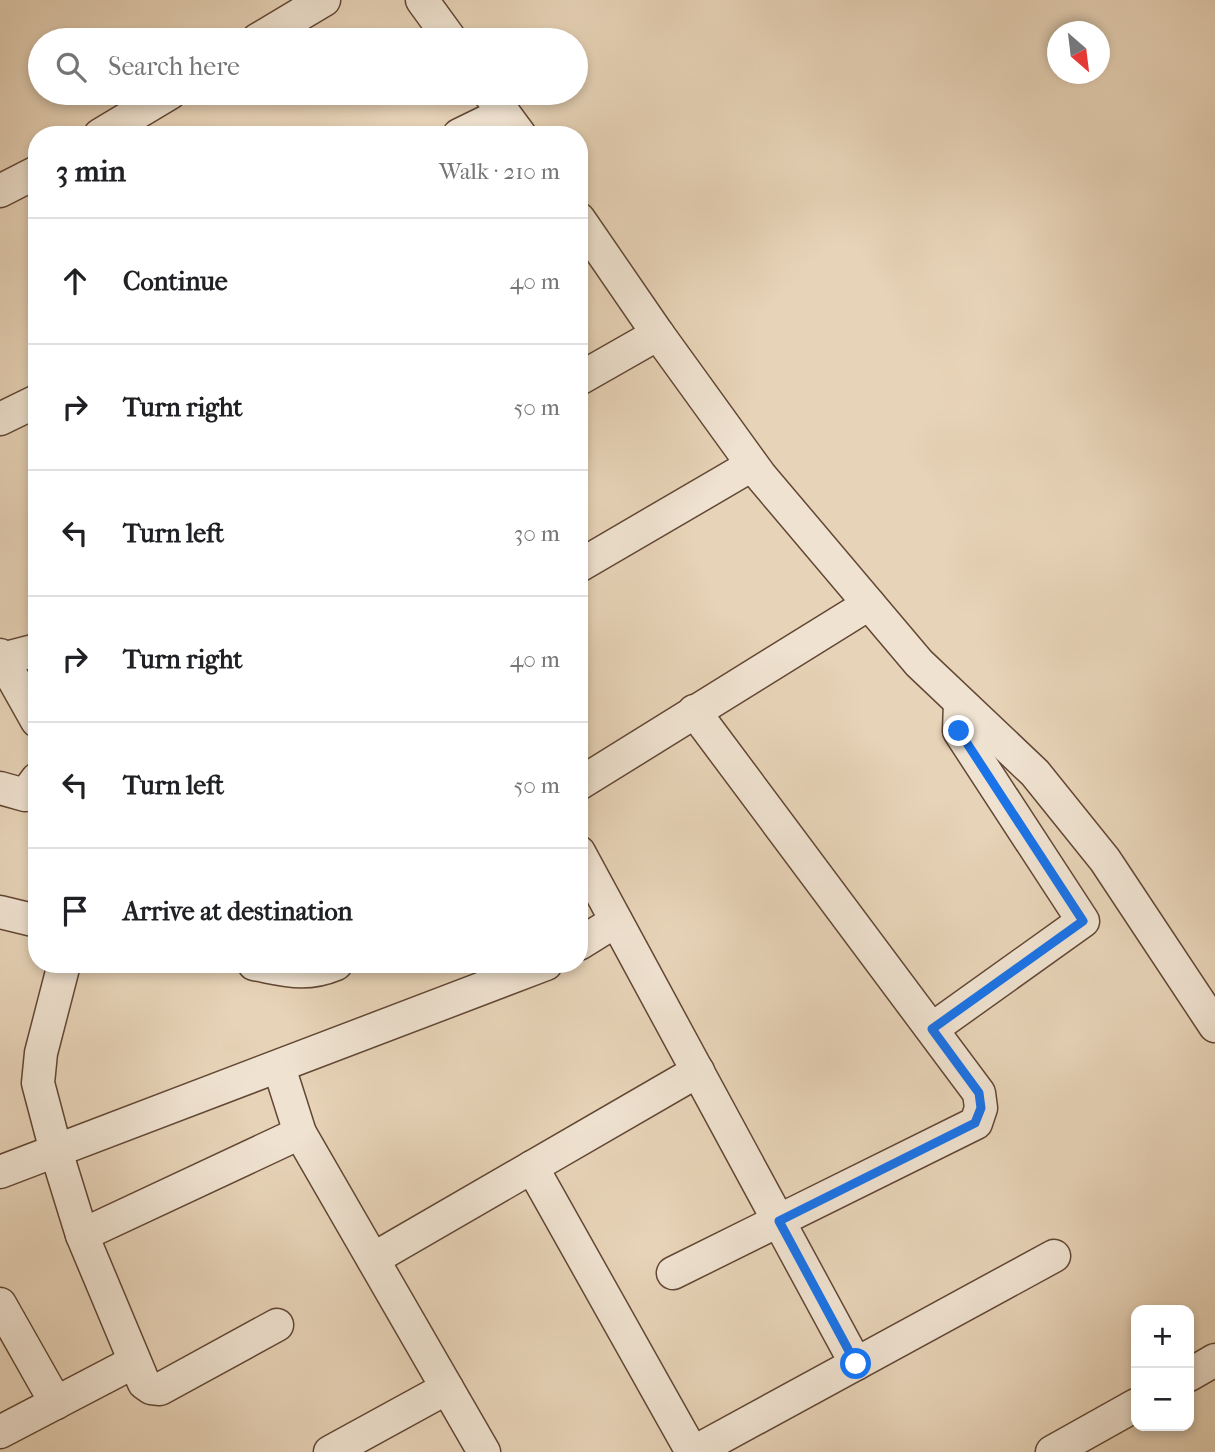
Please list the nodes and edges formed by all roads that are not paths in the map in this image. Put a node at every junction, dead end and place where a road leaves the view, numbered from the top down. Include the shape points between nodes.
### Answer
1 (324, 0) edge
2 (422, 0) edge
3 (277, 28) edge
4 (442, 28) edge
5 (150, 105) edge
6 (504, 113) edge
7 (115, 126) edge
8 (477, 126) edge
9 (28, 177) edge
10 (0, 191) edge
11 (588, 232) edge
12 (658, 334) junction
13 (588, 374) edge
14 (28, 405) edge
15 (0, 419) edge
16 (752, 465) junction
17 (588, 561) edge
18 (869, 604) junction
19 (28, 652) edge
20 (1, 657) edge
21 (960, 703) junction
22 (28, 705) edge
23 (694, 711) junction
24 (588, 777) edge
25 (0, 788) edge
26 (28, 791) edge
27 (588, 869) edge
28 (0, 912) edge
29 (28, 919) edge
30 (616, 921) junction
31 (588, 938) edge
32 (62, 973) edge
33 (523, 973) edge
34 (1215, 1026) edge
35 (932, 1029) junction
36 (279, 1067) junction
37 (698, 1071) junction
38 (300, 1133) junction
39 (55, 1152) junction
40 (532, 1167) junction
41 (0, 1172) edge
42 (779, 1221) junction
43 (82, 1235) junction
44 (1054, 1256) dead end
45 (373, 1259) junction
46 (673, 1273) dead end
47 (0, 1304) edge
48 (277, 1325) dead end
49 (1215, 1360) edge
50 (134, 1362) junction
51 (856, 1364) junction
52 (1194, 1372) edge
53 (447, 1388) junction
54 (57, 1403) junction
55 (1131, 1408) edge
56 (0, 1432) edge
57 (330, 1452) edge
58 (484, 1452) edge
59 (693, 1452) edge
60 (1052, 1452) edge

1 - 3 street
2 - 4 street
5 - 7 street
6 - 8 street
9 - 10 street
11 - 12 street
12 - 13 street
12 - 16 street
14 - 15 street
16 - 17 street
16 - 18 street
18 - 21 street
18 - 23 street
19 - 20 street
20 - 22 street
21 - 34 street via 1035,773 1105,860
21 - 35 street via 959,731 1083,921
23 - 24 street
23 - 35 street
25 - 26 street via 25,795
27 - 30 street
28 - 29 street
30 - 31 street
30 - 37 street
32 - 39 street via 38,1067
33 - 36 street
35 - 42 street via 979,1093 981,1108 975,1123
36 - 38 street
36 - 39 street
37 - 40 street
37 - 42 street
38 - 43 street
38 - 45 street
39 - 41 street
39 - 43 street
40 - 45 street
40 - 59 street
42 - 46 street
42 - 51 street
43 - 50 street
44 - 51 street
45 - 53 street
47 - 54 street
48 - 50 street via 160,1389 144,1383
49 - 52 street
50 - 54 street
51 - 59 street
53 - 57 street
53 - 58 street
54 - 56 street
55 - 60 street

